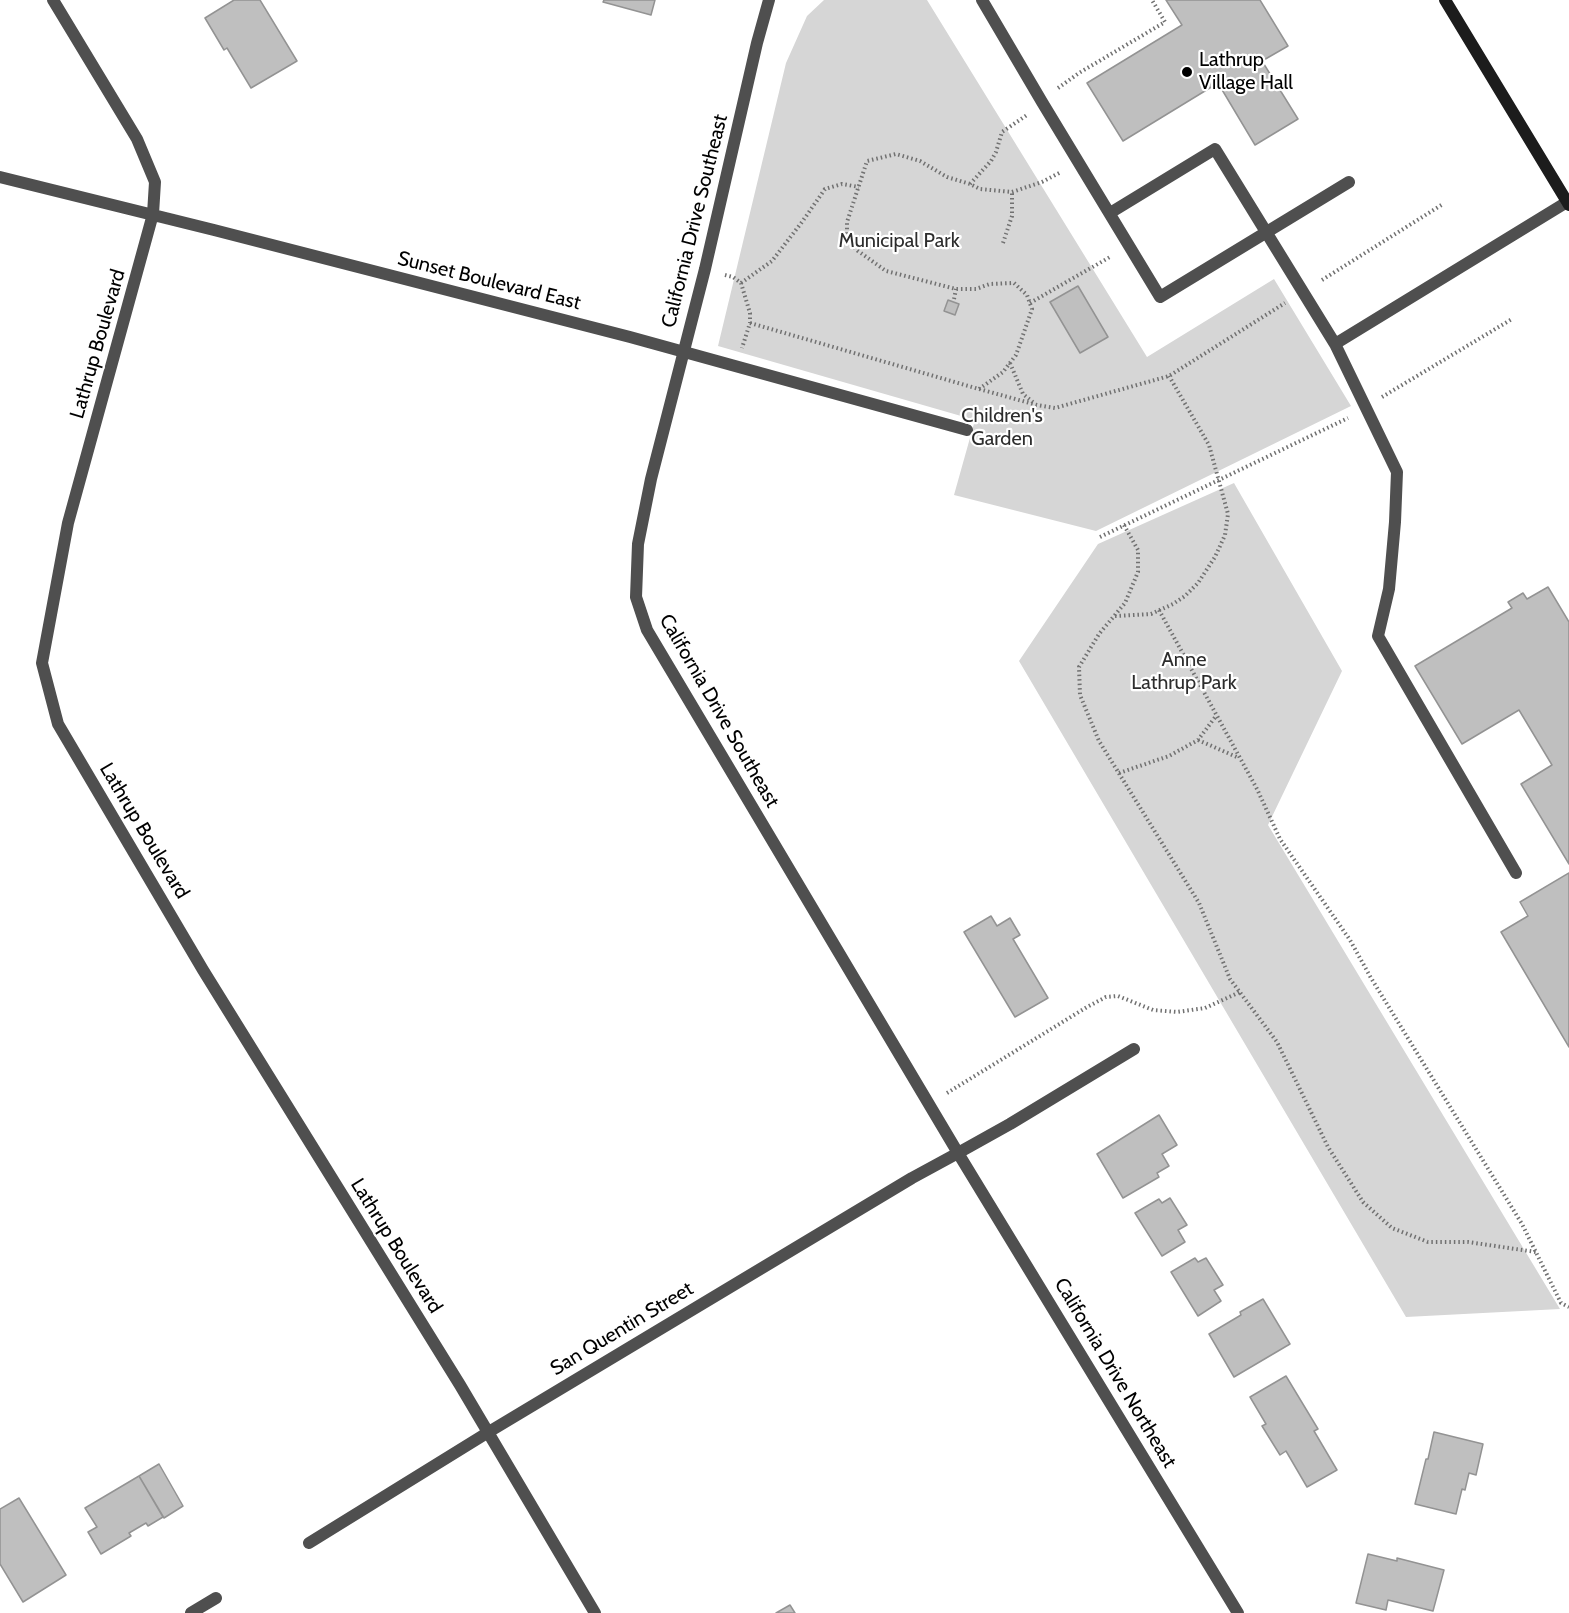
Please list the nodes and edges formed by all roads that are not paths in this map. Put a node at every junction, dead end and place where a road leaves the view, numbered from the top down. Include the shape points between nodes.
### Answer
1 (53, 0) edge
2 (769, 0) edge
3 (982, 0) edge
4 (1445, 0) edge
5 (0, 177) edge
6 (1349, 182) dead end
7 (1568, 202) edge
8 (1110, 213) junction
9 (153, 214) junction
10 (1266, 232) junction
11 (1335, 344) junction
12 (683, 351) junction
13 (967, 430) dead end
14 (1516, 873) dead end
15 (1134, 1049) dead end
16 (958, 1153) junction
17 (487, 1433) junction
18 (309, 1543) dead end
19 (216, 1598) dead end
20 (191, 1613) edge
21 (595, 1613) edge
22 (1238, 1613) edge

1 - 9 street, Lathrup Boulevard via 137,139 155,182
2 - 12 street, California Drive Southeast
3 - 8 street
4 - 7 main road
5 - 9 street, Sunset Boulevard East
6 - 10 street
7 - 11 street
8 - 10 street via 1215,149
8 - 10 street via 1160,297
9 - 12 street, Sunset Boulevard East
9 - 17 street, Lathrup Boulevard via 68,523 42,663 58,724 209,980
10 - 11 street
11 - 14 street via 1397,472 1389,589 1378,636
12 - 13 street, Sunset Boulevard East
12 - 16 street, California Drive Southeast via 638,544 636,597 647,630
15 - 16 street, San Quentin Street
16 - 17 street, San Quentin Street
16 - 22 street, California Drive Northeast
17 - 18 street, San Quentin Street
17 - 21 street, Lathrup Boulevard
19 - 20 street

